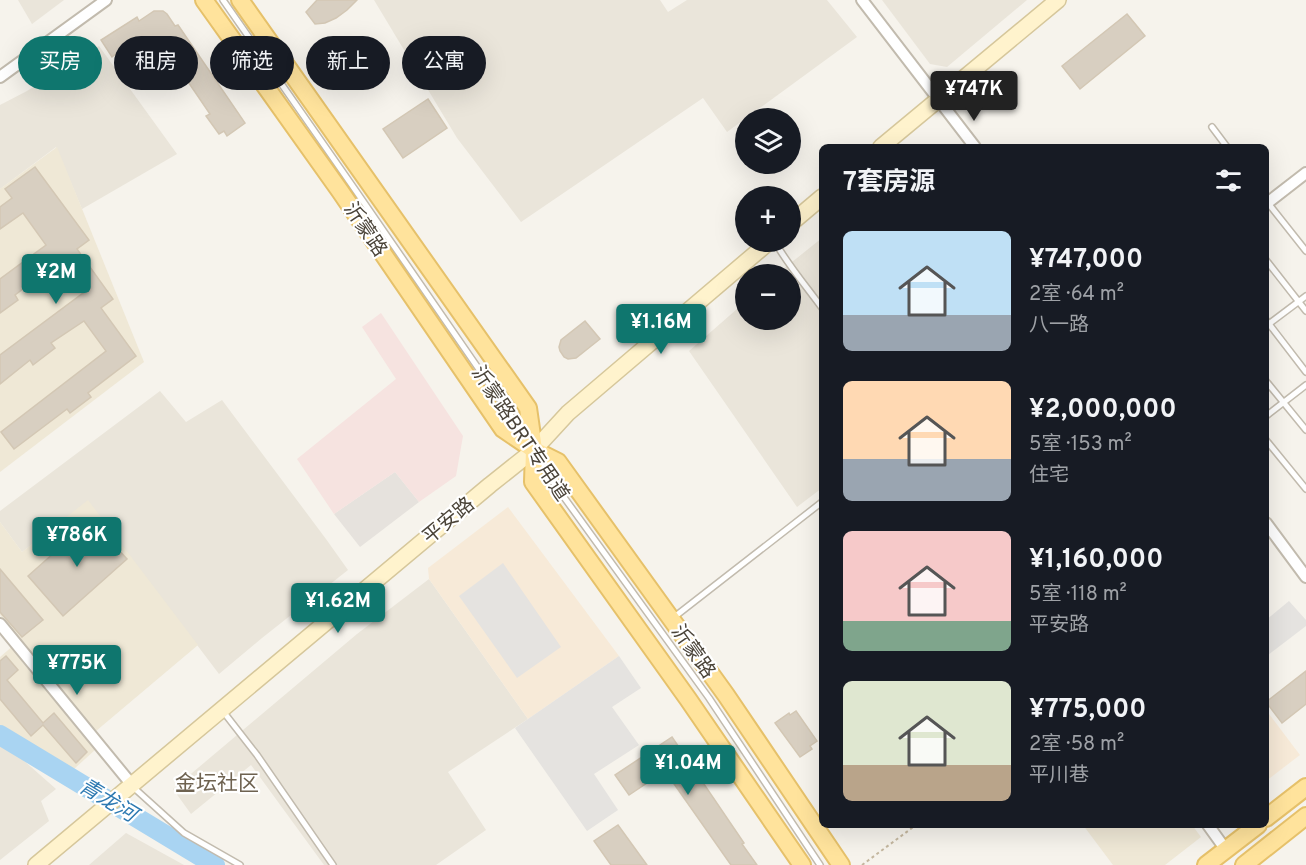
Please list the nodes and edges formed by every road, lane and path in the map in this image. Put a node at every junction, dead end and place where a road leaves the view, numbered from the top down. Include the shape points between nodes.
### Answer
1 (106, 0) edge
2 (204, 0) edge
3 (223, 0) edge
4 (240, 0) edge
5 (862, 0) edge
6 (1058, 0) edge
7 (0, 77) edge
8 (938, 98) junction
9 (1212, 127) dead end
10 (884, 144) edge
11 (973, 144) edge
12 (1225, 144) edge
13 (1306, 173) edge
14 (819, 200) edge
15 (1269, 201) edge
16 (1269, 205) edge
17 (801, 215) edge
18 (1306, 251) edge
19 (758, 252) edge
20 (780, 252) edge
21 (1269, 264) edge
22 (1306, 296) edge
23 (1299, 302) junction
24 (819, 304) edge
25 (1306, 311) edge
26 (1269, 323) edge
27 (1269, 326) edge
28 (1306, 372) edge
29 (1269, 385) edge
30 (1306, 385) edge
31 (1284, 403) junction
32 (1269, 414) edge
33 (1306, 430) edge
34 (1269, 444) edge
35 (534, 450) junction
36 (1306, 489) edge
37 (819, 504) edge
38 (1269, 528) edge
39 (1306, 577) edge
40 (672, 619) junction
41 (0, 624) edge
42 (222, 710) junction
43 (1306, 787) edge
44 (127, 790) junction
45 (1269, 816) edge
46 (1306, 816) edge
47 (912, 828) edge
48 (1210, 828) edge
49 (1254, 828) edge
50 (1226, 850) junction
51 (36, 865) edge
52 (240, 865) edge
53 (333, 865) edge
54 (802, 865) edge
55 (820, 865) edge
56 (841, 865) edge
57 (862, 865) edge
58 (1206, 865) edge
59 (1244, 865) edge

1 - 7 street
2 - 35 main road, 沂蒙路 via 503,429
3 - 35 lane, 沂蒙路BRT专用道
4 - 35 main road, 沂蒙路 via 528,408
5 - 8 street
6 - 8 main road
8 - 10 main road
8 - 11 street
9 - 12 lane
13 - 15 street
14 - 17 main road
16 - 18 lane
19 - 35 main road, 平安路 via 568,412
20 - 24 lane
21 - 23 lane
22 - 23 lane
23 - 25 lane
23 - 26 lane
27 - 28 lane
29 - 31 lane
30 - 31 lane
31 - 32 lane
31 - 33 lane
34 - 36 lane
35 - 40 main road, 沂蒙路 via 558,462
35 - 42 main road, 平安路
35 - 54 main road, 沂蒙路 via 533,482
35 - 55 lane, 沂蒙路BRT专用道 via 545,471 709,698
37 - 40 lane
38 - 39 street
40 - 56 main road, 沂蒙路
41 - 44 street
42 - 44 main road, 平安路
42 - 53 lane
43 - 45 main road
44 - 51 main road, 平安路
44 - 52 lane via 184,833
46 - 59 main road
47 - 57 path
48 - 50 street
49 - 50 main road
50 - 58 main road

